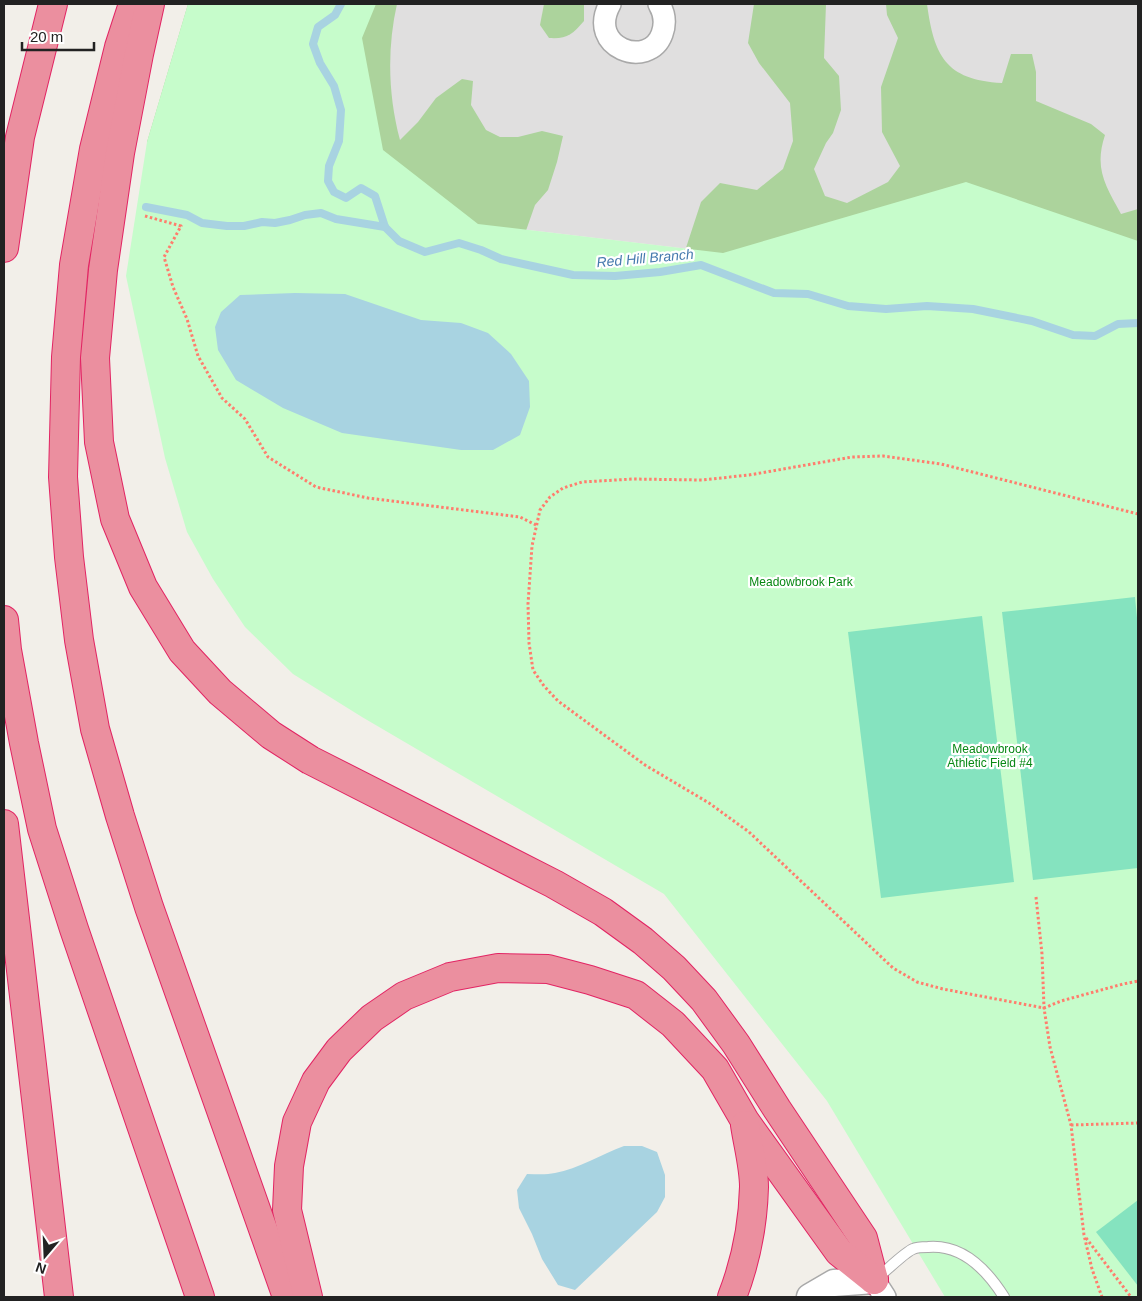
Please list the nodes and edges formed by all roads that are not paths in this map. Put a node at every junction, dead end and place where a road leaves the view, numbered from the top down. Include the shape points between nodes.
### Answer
1 (53, 4) edge
2 (133, 4) edge
3 (150, 4) edge
4 (610, 4) edge
5 (659, 4) edge
6 (4, 248) edge
7 (4, 620) edge
8 (4, 824) edge
9 (745, 1121) junction
10 (875, 1292) edge
11 (59, 1297) edge
12 (200, 1297) edge
13 (287, 1297) edge
14 (308, 1297) edge
15 (732, 1297) edge
16 (810, 1297) edge
17 (1004, 1297) edge

1 - 6 highway via 20,137
2 - 13 highway via 94,149 74,265 67,348 64,477 78,631 96,729 120,816
3 - 10 highway via 120,154 103,270 95,358 99,442 115,519 143,587 182,651 220,692 271,735 310,760 603,912 674,968 704,1000 736,1044 863,1238
4 - 5 street via 604,23 606,33 613,43 633,52 644,51 661,37 665,26
7 - 12 highway via 42,829
8 - 11 highway
9 - 10 highway via 839,1252
9 - 14 highway via 715,1069 673,1024 636,996 548,969 498,968 450,977 404,996 372,1018 339,1050 316,1081 297,1122 286,1210
9 - 15 highway via 754,1185 749,1242
10 - 16 street via 834,1283
10 - 17 lane via 912,1249 938,1246 964,1253 994,1280

